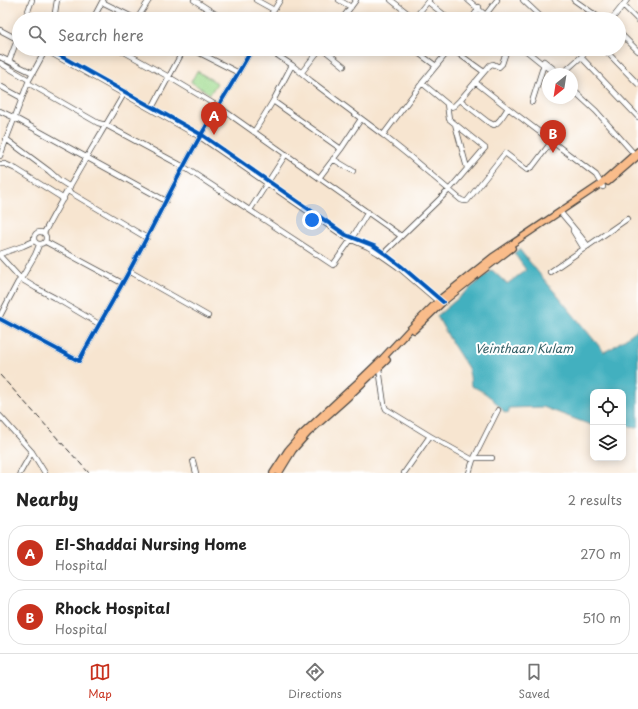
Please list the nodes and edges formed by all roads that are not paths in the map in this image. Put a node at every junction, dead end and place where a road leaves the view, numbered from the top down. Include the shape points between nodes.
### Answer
1 (32, 0) edge
2 (57, 0) edge
3 (149, 0) edge
4 (194, 0) edge
5 (256, 0) edge
6 (280, 0) edge
7 (339, 0) edge
8 (356, 0) edge
9 (391, 0) edge
10 (468, 0) edge
11 (473, 0) edge
12 (497, 0) edge
13 (523, 0) edge
14 (574, 0) edge
15 (627, 0) edge
16 (103, 1) edge
17 (428, 1) edge
18 (623, 5) junction
19 (351, 7) junction
20 (479, 7) junction
21 (274, 10) joint
22 (28, 12) edge
23 (55, 12) edge
24 (97, 12) edge
25 (123, 12) edge
26 (141, 12) edge
27 (212, 12) edge
28 (347, 12) edge
29 (406, 12) edge
30 (420, 12) edge
31 (441, 12) edge
32 (476, 12) edge
33 (484, 12) edge
34 (486, 12) edge
35 (488, 12) edge
36 (536, 12) edge
37 (590, 12) edge
38 (618, 12) edge
39 (638, 20) edge
40 (0, 30) edge
41 (12, 35) edge
42 (626, 39) edge
43 (638, 51) edge
44 (12, 53) edge
45 (42, 56) edge
46 (61, 56) edge
47 (132, 56) edge
48 (180, 56) edge
49 (205, 56) edge
50 (248, 56) edge
51 (278, 56) edge
52 (315, 56) edge
53 (330, 56) edge
54 (422, 56) edge
55 (445, 56) edge
56 (461, 56) edge
57 (505, 56) edge
58 (533, 56) edge
59 (538, 56) edge
60 (611, 56) edge
61 (0, 57) edge
62 (581, 57) joint
63 (9, 61) junction
64 (0, 63) edge
65 (544, 64) junction
66 (292, 65) junction
67 (344, 66) dead end
68 (436, 66) junction
69 (549, 68) edge
70 (553, 68) edge
71 (569, 68) edge
72 (302, 72) junction
73 (484, 72) junction
74 (33, 73) junction
75 (238, 73) junction
76 (169, 77) junction
77 (29, 82) junction
78 (475, 82) junction
79 (422, 83) junction
80 (638, 84) edge
81 (0, 86) edge
82 (125, 92) junction
83 (578, 94) edge
84 (22, 98) junction
85 (460, 100) junction
86 (273, 101) junction
87 (532, 102) dead end
88 (447, 104) junction
89 (153, 106) junction
90 (219, 107) junction
91 (508, 108) junction
92 (0, 111) edge
93 (638, 117) edge
94 (15, 118) junction
95 (361, 119) junction
96 (455, 123) junction
97 (106, 125) junction
98 (254, 132) junction
99 (383, 135) junction
100 (201, 136) junction
101 (6, 139) junction
102 (552, 141) junction
103 (1, 149) edge
104 (341, 149) junction
105 (286, 154) junction
106 (637, 155) edge
107 (0, 156) edge
108 (86, 157) junction
109 (333, 159) junction
110 (0, 164) edge
111 (184, 167) junction
112 (467, 168) junction
113 (353, 171) dead end
114 (319, 178) junction
115 (268, 182) junction
116 (602, 185) junction
117 (69, 189) junction
118 (449, 190) junction
119 (64, 199) junction
120 (166, 201) junction
121 (250, 210) junction
122 (368, 212) junction
123 (562, 214) junction
124 (627, 219) dead end
125 (44, 233) junction
126 (402, 236) junction
127 (147, 238) junction
128 (351, 239) junction
129 (34, 241) junction
130 (46, 242) junction
131 (39, 245) junction
132 (586, 247) junction
133 (384, 253) junction
134 (0, 255) edge
135 (129, 271) junction
136 (550, 272) dead end
137 (21, 279) junction
138 (122, 283) junction
139 (441, 301) junction
140 (0, 316) edge
141 (208, 316) dead end
142 (0, 319) edge
143 (99, 324) junction
144 (378, 366) junction
145 (498, 410) dead end
146 (0, 416) edge
147 (430, 436) junction
148 (32, 452) junction
149 (492, 458) dead end
150 (473, 459) junction
151 (193, 461) dead end
152 (20, 473) edge
153 (45, 473) edge
154 (196, 473) edge
155 (273, 473) edge
156 (278, 473) edge
157 (404, 473) edge
158 (469, 473) edge

1 - 22 street
2 - 23 street
3 - 26 street
4 - 27 street
5 - 21 street
6 - 21 street
7 - 19 street
8 - 19 street
9 - 29 street
10 - 20 street
11 - 20 street
12 - 35 street
13 - 36 street
14 - 37 street
15 - 18 street
16 - 24 street
16 - 25 street
17 - 30 street
17 - 31 street
18 - 38 street
18 - 39 street
19 - 28 street
20 - 32 street
20 - 33 street
20 - 34 street
40 - 41 street
42 - 43 street
44 - 63 street
45 - 74 street
46 - 82 street
47 - 76 street
48 - 76 street
49 - 75 street
50 - 75 street
51 - 66 street
52 - 72 street
53 - 67 street
54 - 68 street
55 - 68 street
56 - 73 street
57 - 73 street via 500,67 493,64
58 - 65 street
59 - 70 street
60 - 80 street
61 - 63 street
62 - 71 street
62 - 93 street
63 - 74 street
64 - 77 street
65 - 69 street
65 - 87 street
66 - 72 street
66 - 86 street
68 - 79 street
72 - 95 street
73 - 78 street
74 - 77 street
75 - 90 street
76 - 89 street
76 - 90 street
77 - 84 street
77 - 97 street via 98,123
78 - 85 street
78 - 91 street
79 - 88 street
79 - 99 street
81 - 84 street
82 - 89 street
82 - 97 street
82 - 100 street
83 - 106 street
84 - 94 street
85 - 88 street via 452,107
85 - 91 street via 494,125
86 - 98 street
86 - 104 street
88 - 96 street via 449,119
89 - 100 street
90 - 98 street
90 - 100 street
91 - 102 street
92 - 94 street
94 - 101 street
94 - 108 street
95 - 99 street
95 - 104 street
96 - 112 street
96 - 112 street via 485,148
97 - 108 street
97 - 111 street
98 - 105 street
99 - 118 street
100 - 111 street
100 - 115 street
101 - 103 street
101 - 117 street
102 - 116 street via 596,175
102 - 118 street via 527,170 505,153 467,201 461,200
103 - 107 street
104 - 109 street
105 - 114 street
105 - 115 street
106 - 116 main road
108 - 117 street
108 - 120 street
109 - 113 street
109 - 114 street
110 - 119 street via 16,169
111 - 120 street
111 - 121 street
112 - 118 street
114 - 122 street
115 - 121 street
115 - 128 street
116 - 123 main road
116 - 139 main road via 494,256
117 - 119 street
117 - 127 street
118 - 126 street
119 - 125 street
120 - 127 street
121 - 128 street via 333,264
122 - 126 street
122 - 128 street
123 - 132 street
123 - 139 main road
124 - 132 street
125 - 129 street via 37,233
125 - 130 street
126 - 133 street
127 - 135 street
128 - 133 street via 369,244
128 - 139 street via 378,252
129 - 131 street
129 - 134 street
130 - 131 street
130 - 138 street
131 - 137 street
132 - 136 street
133 - 139 street
134 - 137 street
135 - 138 street
135 - 141 street
137 - 140 street
137 - 143 street
138 - 143 street
139 - 144 main road
142 - 143 street via 79,361
144 - 147 street via 386,409
144 - 155 main road via 300,436
144 - 156 main road via 308,433
145 - 150 street
146 - 148 street
147 - 150 street
147 - 157 street
148 - 152 street
148 - 153 street
149 - 150 street
150 - 158 street
151 - 154 street

